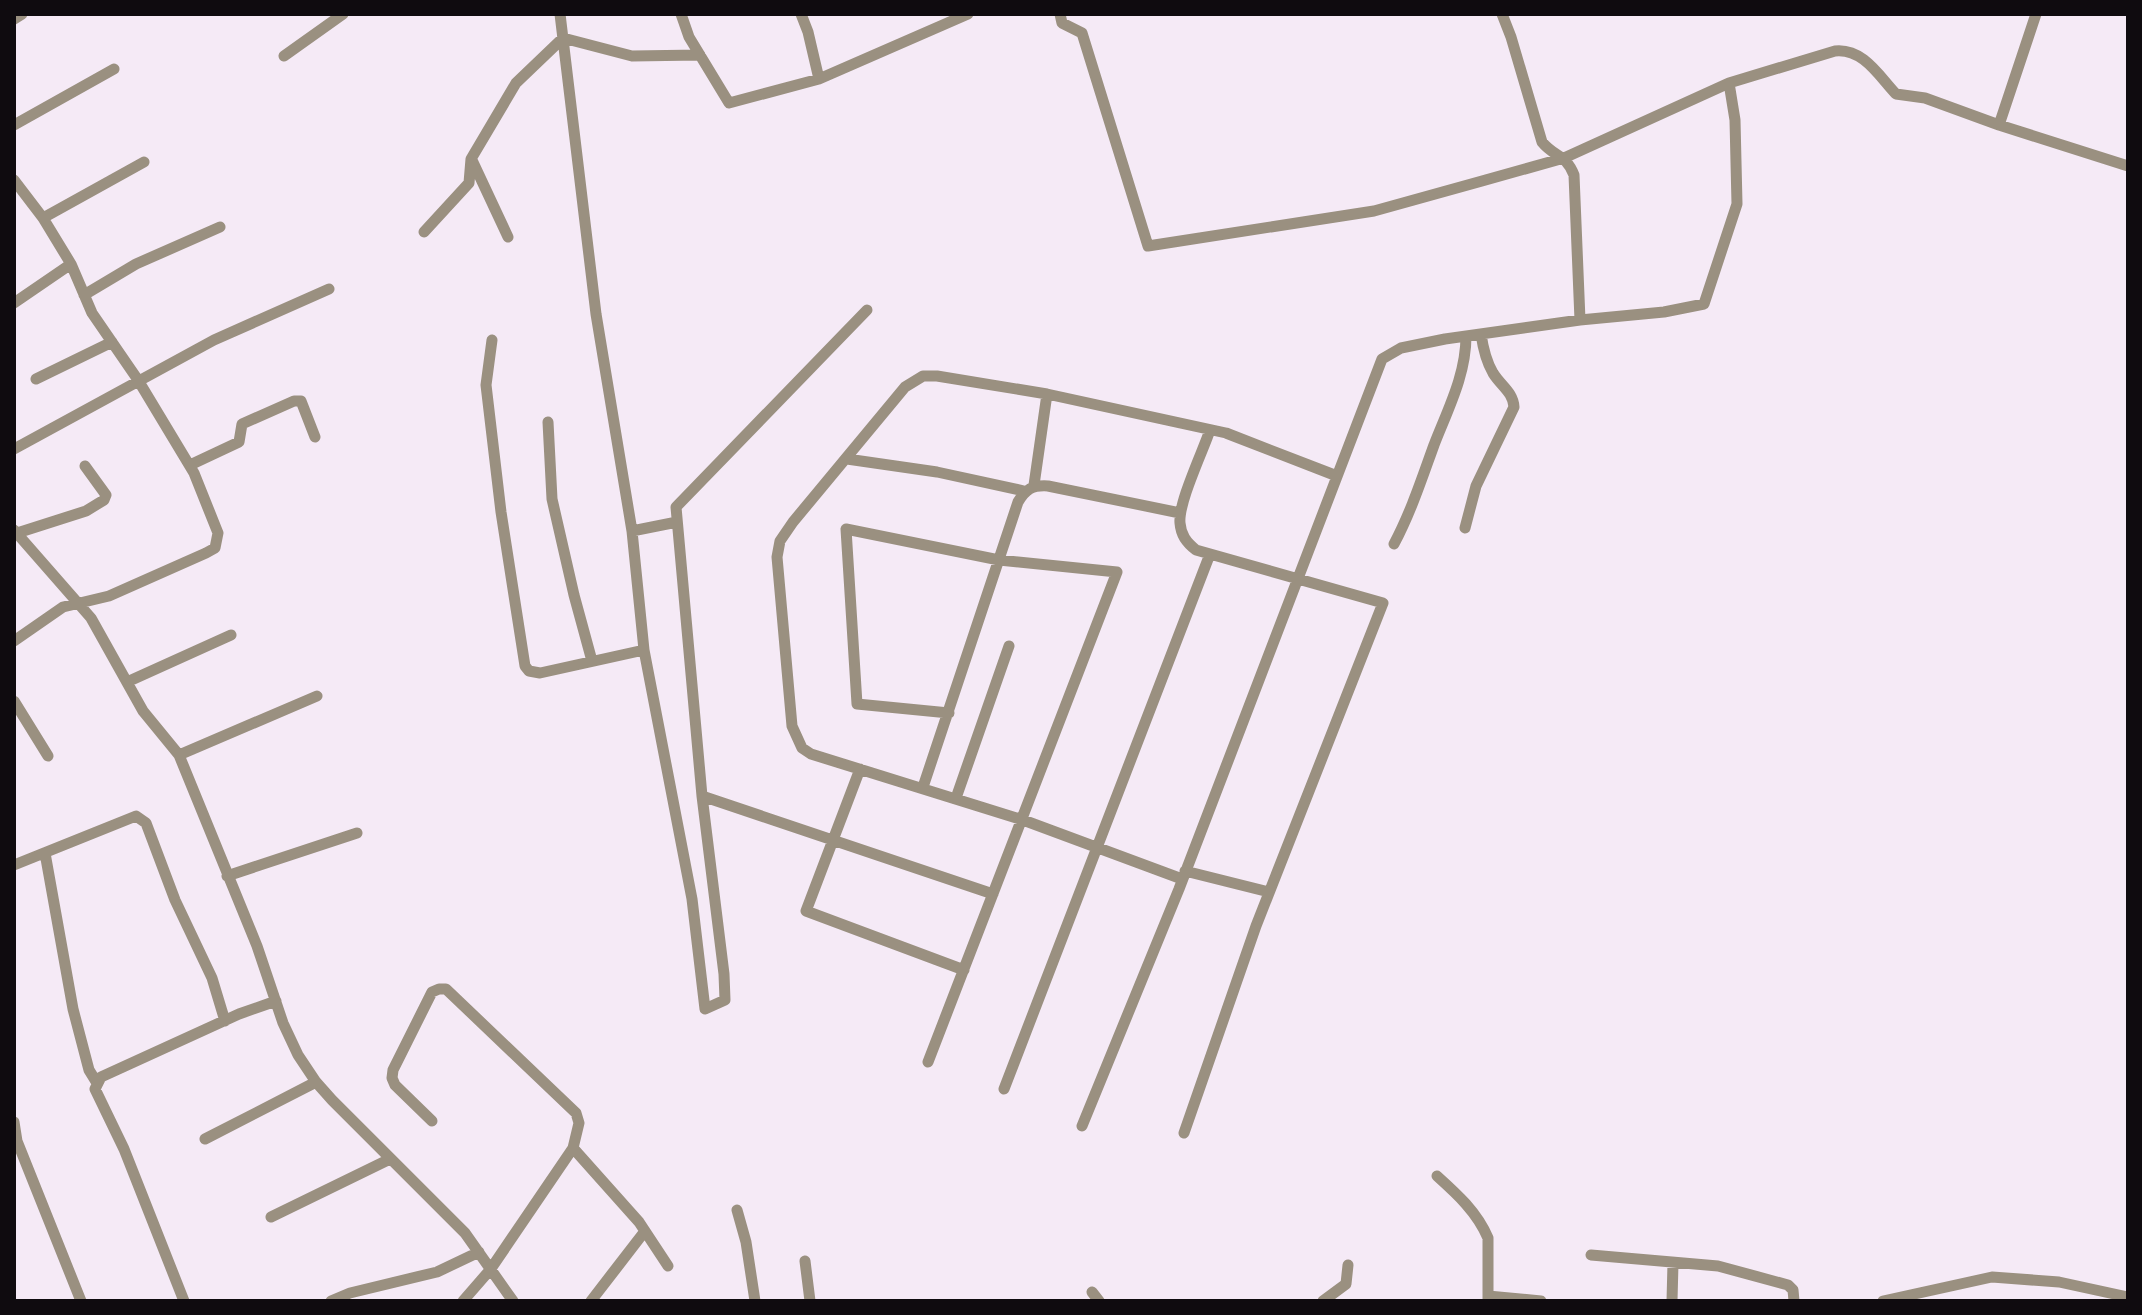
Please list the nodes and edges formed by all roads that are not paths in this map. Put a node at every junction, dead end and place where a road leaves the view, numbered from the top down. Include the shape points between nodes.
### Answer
1 (22, 14) edge
2 (343, 14) edge
3 (560, 14) edge
4 (681, 14) edge
5 (801, 14) edge
6 (968, 14) edge
7 (1060, 14) edge
8 (1502, 14) edge
9 (2036, 14) edge
10 (14, 19) edge
11 (563, 38) junction
12 (700, 55) junction
13 (284, 56) dead end
14 (114, 69) dead end
15 (819, 79) junction
16 (1729, 83) junction
17 (14, 125) edge
18 (1999, 125) junction
19 (1564, 158) junction
20 (471, 159) junction
21 (144, 162) dead end
22 (2128, 166) edge
23 (16, 186) edge
24 (43, 218) junction
25 (220, 227) dead end
26 (424, 232) dead end
27 (508, 237) dead end
28 (71, 264) junction
29 (329, 289) dead end
30 (84, 295) junction
31 (14, 303) edge
32 (867, 310) dead end
33 (1580, 320) junction
34 (1481, 334) junction
35 (1466, 336) junction
36 (492, 340) dead end
37 (112, 342) junction
38 (36, 379) dead end
39 (138, 380) junction
40 (1047, 394) junction
41 (548, 422) dead end
42 (1210, 430) junction
43 (315, 437) dead end
44 (14, 449) edge
45 (847, 459) junction
46 (190, 465) junction
47 (85, 466) dead end
48 (1337, 476) junction
49 (1029, 488) junction
50 (1180, 513) junction
51 (677, 522) junction
52 (1465, 528) dead end
53 (632, 531) junction
54 (15, 532) edge
55 (1394, 544) dead end
56 (1210, 554) junction
57 (999, 560) junction
58 (1297, 580) junction
59 (76, 602) junction
60 (231, 635) dead end
61 (14, 641) edge
62 (1009, 646) dead end
63 (644, 650) junction
64 (592, 661) junction
65 (127, 682) junction
66 (317, 696) dead end
67 (14, 701) edge
68 (949, 713) junction
69 (179, 755) junction
70 (48, 756) dead end
71 (860, 769) junction
72 (923, 787) junction
73 (702, 796) junction
74 (956, 798) junction
75 (1023, 820) junction
76 (357, 833) dead end
77 (831, 841) junction
78 (1097, 848) junction
79 (45, 853) junction
80 (14, 865) edge
81 (1184, 875) junction
82 (227, 876) junction
83 (1269, 892) junction
84 (993, 894) junction
85 (964, 970) junction
86 (276, 1001) junction
87 (225, 1021) junction
88 (928, 1062) dead end
89 (316, 1082) junction
90 (97, 1083) junction
91 (1004, 1089) dead end
92 (432, 1121) dead end
93 (14, 1122) edge
94 (1082, 1126) dead end
95 (1184, 1133) dead end
96 (205, 1139) dead end
97 (16, 1141) edge
98 (573, 1148) junction
99 (390, 1159) junction
100 (1437, 1176) dead end
101 (737, 1210) dead end
102 (271, 1217) dead end
103 (645, 1231) junction
104 (479, 1252) junction
105 (1591, 1255) dead end
106 (805, 1261) dead end
107 (1673, 1263) junction
108 (1348, 1265) dead end
109 (668, 1266) dead end
110 (490, 1270) junction
111 (2128, 1297) edge
112 (1488, 1299) edge
113 (81, 1301) edge
114 (184, 1301) edge
115 (331, 1301) edge
116 (463, 1301) edge
117 (513, 1301) edge
118 (591, 1301) edge
119 (755, 1301) edge
120 (810, 1301) edge
121 (1323, 1301) edge
122 (1541, 1301) edge
123 (1672, 1301) edge
124 (1794, 1301) edge
125 (1883, 1301) edge

1 - 10 street
2 - 13 street
3 - 11 street
4 - 12 street
5 - 15 street
6 - 15 street
7 - 19 street via 1062,23 1082,33 1148,246 1374,211
8 - 19 street via 1542,142
9 - 18 street
11 - 12 street via 632,56
11 - 20 street via 516,83
11 - 53 street via 596,314
12 - 15 street via 729,103
14 - 17 street
16 - 18 street via 1845,50 1861,57 1896,94
16 - 19 street
16 - 33 street via 1737,204 1704,304
18 - 22 street
19 - 33 street via 1574,175
20 - 26 street via 469,183
20 - 27 street
21 - 24 street
23 - 24 street
24 - 28 street
25 - 30 street via 136,264
28 - 30 street
28 - 31 street
29 - 39 street
30 - 37 street
32 - 51 street via 676,507
33 - 34 street
34 - 35 street
34 - 52 street via 1488,364 1511,394 1514,407 1476,486
35 - 48 street via 1401,348 1382,359
35 - 55 street via 1458,385
36 - 64 street via 486,385 525,666 540,673
37 - 38 street
37 - 39 street
39 - 44 street
39 - 46 street
40 - 42 street
40 - 45 street via 923,376 905,387
40 - 49 street
41 - 64 street via 552,499
42 - 48 street
42 - 50 street
43 - 46 street via 301,401 294,401 242,424 239,442
45 - 49 street
45 - 71 street via 785,532 777,573 797,739 811,754
46 - 59 street via 213,515 215,548 109,596
47 - 54 street via 106,495 104,500 86,511
48 - 58 street
49 - 50 street via 1061,488
49 - 57 street via 1018,502
50 - 56 street via 1187,543
51 - 53 street
51 - 73 street
53 - 63 street
54 - 59 street
56 - 58 street
56 - 78 street
57 - 68 street
57 - 68 street via 846,529 857,704
57 - 75 street via 1117,572
58 - 81 street
58 - 83 street via 1383,603
59 - 61 street
59 - 65 street via 91,618
60 - 65 street
62 - 74 street
63 - 64 street
63 - 73 street via 692,899 705,1009 725,1000
65 - 69 street
66 - 69 street
67 - 70 street
68 - 72 street
69 - 82 street
71 - 72 street
71 - 77 street
72 - 74 street
73 - 77 street
74 - 75 street
75 - 78 street
75 - 84 street
76 - 82 street
77 - 84 street
77 - 85 street via 806,911
78 - 81 street
78 - 91 street
79 - 80 street
79 - 87 street via 142,818 212,978
79 - 90 street via 73,1009
81 - 83 street
81 - 94 street
82 - 86 street
83 - 95 street
84 - 85 street
85 - 88 street
86 - 87 street
86 - 89 street via 298,1055
87 - 90 street
89 - 96 street
89 - 99 street
90 - 114 street via 95,1089
92 - 98 street via 392,1078 432,992 446,989 576,1113
93 - 97 street
97 - 113 street
98 - 103 street
98 - 110 street
99 - 102 street
99 - 104 street
100 - 112 street via 1484,1228
101 - 119 street
103 - 109 street
103 - 118 street
104 - 110 street
104 - 115 street via 437,1272
105 - 107 street
106 - 120 street
107 - 123 street
107 - 124 street via 1718,1266 1788,1285
108 - 121 street via 1346,1284
110 - 116 street
110 - 117 street
111 - 125 street via 2059,1282 1992,1277
112 - 122 street

